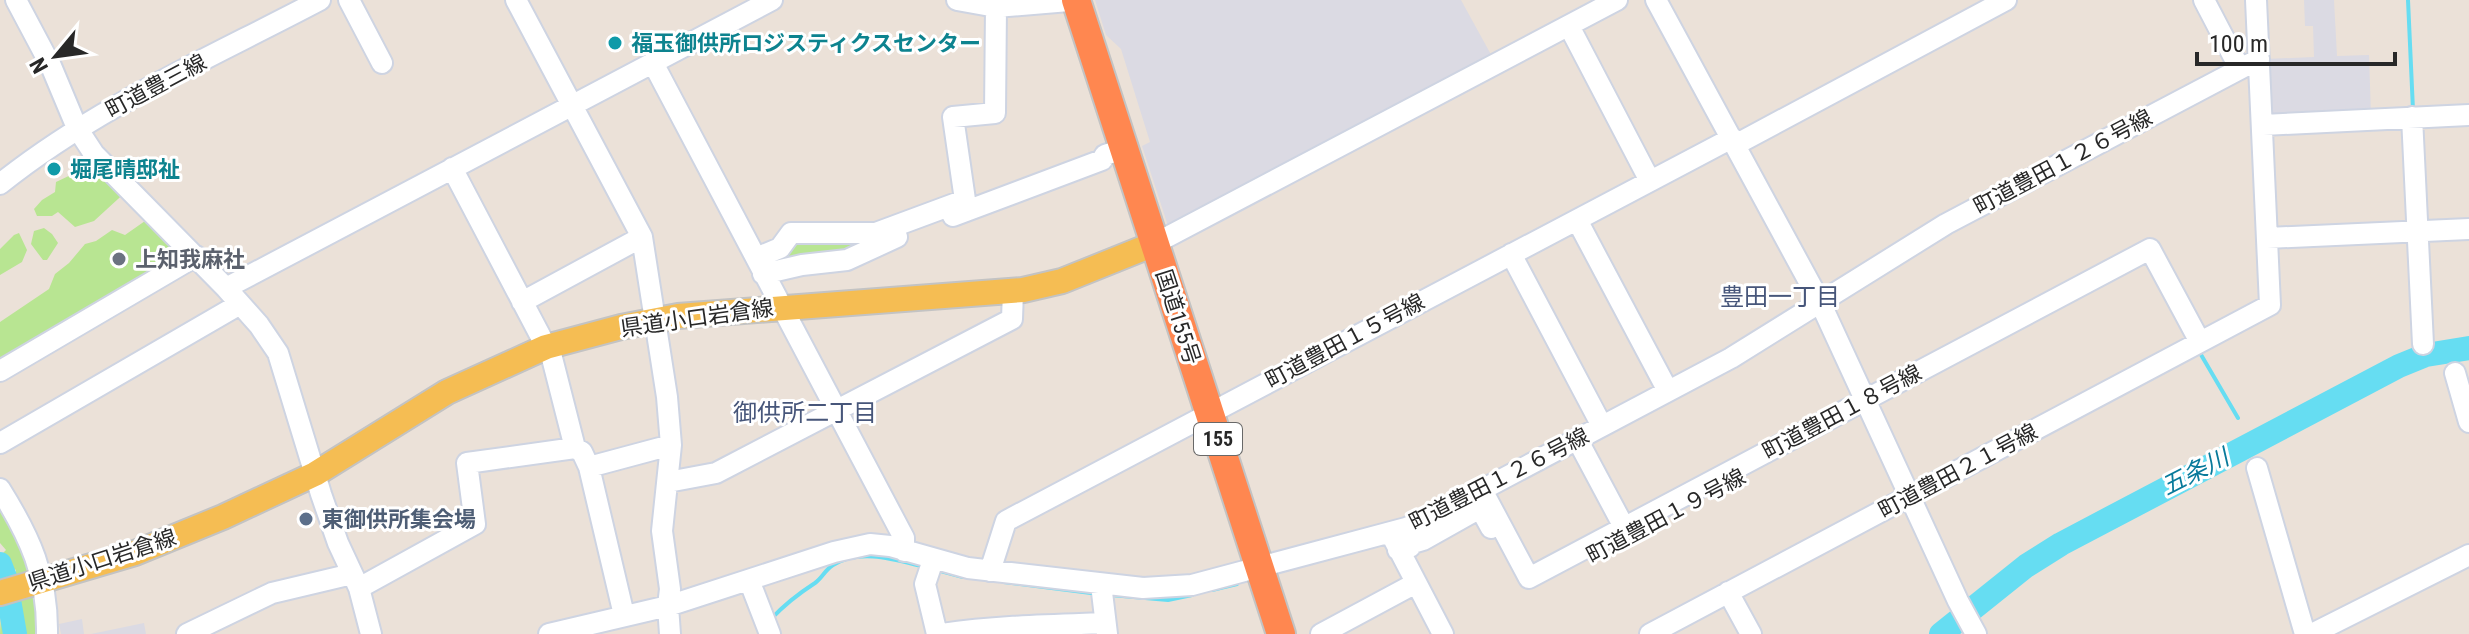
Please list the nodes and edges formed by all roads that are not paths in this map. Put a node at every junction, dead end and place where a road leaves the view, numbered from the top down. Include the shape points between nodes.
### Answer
1 (16, 0) edge
2 (320, 0) edge
3 (349, 0) edge
4 (516, 0) edge
5 (772, 0) edge
6 (957, 0) edge
7 (1071, 0) edge
8 (1617, 0) edge
9 (1656, 0) edge
10 (1981, 0) edge
11 (2006, 0) edge
12 (2204, 0) edge
13 (2256, 0) edge
14 (996, 7) junction
15 (1569, 26) junction
16 (382, 63) dead end
17 (653, 63) junction
18 (2251, 63) junction
19 (572, 106) junction
20 (2469, 115) edge
21 (2412, 117) junction
22 (2263, 125) junction
23 (77, 128) junction
24 (1732, 139) junction
25 (1117, 151) junction
26 (452, 168) junction
27 (1650, 181) junction
28 (0, 184) edge
29 (966, 206) junction
30 (1577, 220) junction
31 (2469, 229) edge
32 (2418, 231) junction
33 (642, 237) junction
34 (2267, 238) junction
35 (1151, 245) junction
36 (1511, 254) junction
37 (196, 256) junction
38 (2142, 262) dead end
39 (760, 266) junction
40 (1013, 291) junction
41 (233, 296) junction
42 (522, 302) junction
43 (1820, 302) junction
44 (781, 307) junction
45 (655, 319) junction
46 (2200, 342) junction
47 (2423, 344) dead end
48 (546, 347) junction
49 (0, 371) edge
50 (2455, 373) dead end
51 (1668, 391) junction
52 (1868, 404) junction
53 (837, 412) junction
54 (1204, 415) junction
55 (2469, 422) edge
56 (1602, 426) junction
57 (1577, 439) junction
58 (0, 443) edge
59 (671, 445) junction
60 (575, 448) junction
61 (589, 467) junction
62 (2257, 468) dead end
63 (315, 474) junction
64 (668, 482) junction
65 (0, 489) edge
66 (1482, 490) junction
67 (1911, 496) junction
68 (1624, 527) junction
69 (1394, 541) junction
70 (904, 551) junction
71 (2469, 555) edge
72 (933, 560) junction
73 (1253, 569) junction
74 (990, 571) junction
75 (749, 580) junction
76 (41, 581) junction
77 (356, 581) junction
78 (1416, 583) junction
79 (1101, 584) junction
80 (1728, 592) junction
81 (0, 593) edge
82 (668, 606) junction
83 (624, 615) junction
84 (228, 625) edge
85 (1106, 628) edge
86 (47, 634) edge
87 (187, 634) edge
88 (371, 634) edge
89 (549, 634) edge
90 (670, 634) edge
91 (770, 634) edge
92 (939, 634) edge
93 (1268, 634) edge
94 (1281, 634) edge
95 (1321, 634) edge
96 (1443, 634) edge
97 (1650, 634) edge
98 (1751, 634) edge
99 (1976, 634) edge
100 (2305, 634) edge
101 (2312, 634) edge

1 - 23 street
2 - 23 street, 町道豊三線
3 - 16 street
4 - 19 street
5 - 17 street
6 - 14 street
7 - 14 street
7 - 25 highway, 国道155号 / 155
7 - 35 highway, 国道155号 / 155
8 - 15 street
9 - 24 street
10 - 24 street
11 - 24 street, 町道豊田１５号線
12 - 18 street
13 - 18 street
14 - 29 street via 995,113 953,117
15 - 27 street
15 - 35 street
17 - 19 street
17 - 39 street
18 - 22 street
18 - 43 street, 町道豊田１２６号線 via 1946,224
19 - 26 street
19 - 33 street
20 - 21 street
21 - 22 street
21 - 32 street
22 - 34 street
23 - 28 street, 町道豊三線
23 - 37 street via 94,154
24 - 27 street, 町道豊田１５号線
24 - 43 street
25 - 29 street
25 - 35 highway, 国道155号 / 155
26 - 41 street
26 - 42 street
27 - 30 street, 町道豊田１５号線
29 - 39 street via 847,260
29 - 39 street via 876,233 791,233
30 - 36 street, 町道豊田１５号線
30 - 51 street
31 - 32 street
32 - 34 street
32 - 47 street
33 - 42 street
33 - 45 street
34 - 46 street, 町道豊田２１号線 via 2270,305
35 - 40 main road, 県道小口岩倉線 via 1062,281
35 - 54 highway, 国道155号 / 155
36 - 54 street, 町道豊田１５号線
36 - 56 street
37 - 41 street
37 - 49 street
38 - 52 street, 町道豊田１９号線
39 - 44 street
40 - 44 main road, 県道小口岩倉線
40 - 53 street via 1012,319
41 - 58 street
41 - 63 street via 278,353
42 - 48 street
43 - 51 street, 町道豊田１２６号線
43 - 52 street
44 - 45 main road, 県道小口岩倉線
44 - 53 street
45 - 48 main road, 県道小口岩倉線
45 - 59 street
46 - 52 street, 町道豊田１８号線 via 2150,249
46 - 67 street, 町道豊田２１号線
48 - 60 street
48 - 63 main road, 県道小口岩倉線 via 447,392
50 - 55 street
51 - 56 street, 町道豊田１２６号線
52 - 67 street
52 - 68 street, 町道豊田１８号線
52 - 69 street, 町道豊田１９号線 via 1525,591 1480,508 1410,547
53 - 64 street via 716,473
53 - 70 street via 904,538
54 - 73 highway, 国道155号 / 155
54 - 74 street, 町道豊田１５号線 via 1006,521
56 - 57 street, 町道豊田１２６号線
57 - 66 street, 町道豊田１２６号線
57 - 68 street
59 - 61 street
59 - 64 street
60 - 61 street
60 - 77 street via 467,463 475,524
61 - 83 street
62 - 100 street
63 - 76 main road, 県道小口岩倉線 via 173,539
63 - 77 street
64 - 82 street via 662,531
65 - 76 street
66 - 68 street, 町道豊田１８号線 via 1529,578
66 - 69 street, 町道豊田１２６号線
67 - 80 street, 町道豊田２１号線
67 - 99 street
69 - 73 street, 町道豊田１２６号線
69 - 78 street
70 - 72 street, 町道豊田１２６号線
70 - 75 street, 町道豊田１２６号線 via 854,547
71 - 101 street
72 - 74 street, 町道豊田１２６号線
72 - 92 street via 926,599
73 - 79 street, 町道豊田１２６号線 via 1170,588
73 - 93 highway, 国道155号 / 155
73 - 94 highway, 国道155号 / 155
74 - 79 street, 町道豊田１２６号線
75 - 82 street, 町道豊田１２６号線
75 - 91 street
76 - 81 main road, 県道小口岩倉線
76 - 86 street
77 - 84 street via 272,593
77 - 88 street
78 - 95 street
78 - 96 street
79 - 85 street
80 - 97 street, 町道豊田２１号線
80 - 98 street
82 - 83 street, 町道豊田１２６号線
82 - 90 street
83 - 89 street, 町道豊田１２６号線
84 - 87 street
85 - 92 street via 997,626

